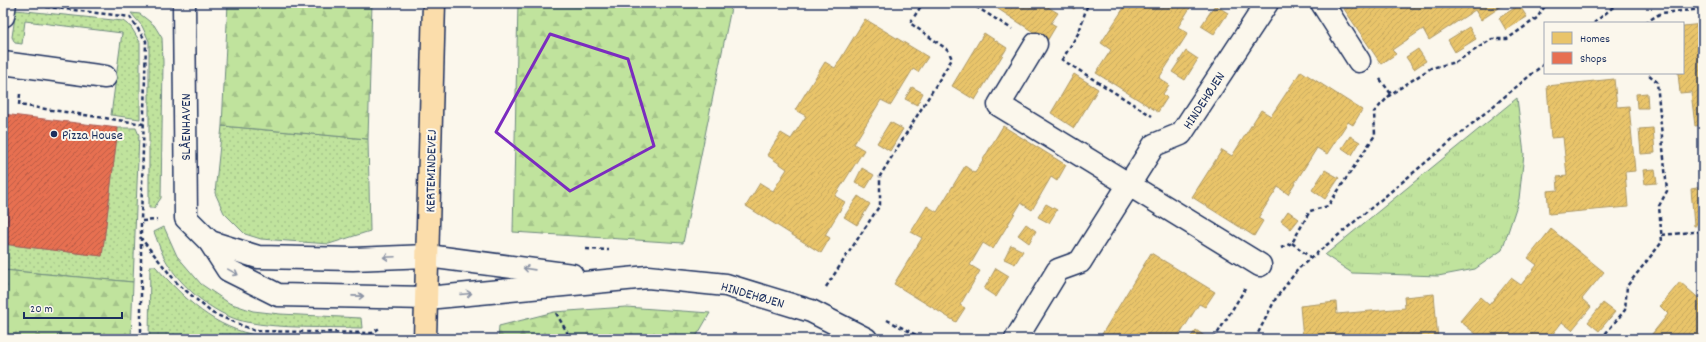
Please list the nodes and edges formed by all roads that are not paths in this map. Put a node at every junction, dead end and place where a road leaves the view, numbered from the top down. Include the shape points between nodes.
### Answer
1 (5, 3) edge
2 (184, 3) edge
3 (434, 3) edge
4 (1267, 3) edge
5 (1322, 3) edge
6 (3, 16) edge
7 (1036, 44) road end
8 (1360, 61) dead end
9 (13, 64) edge
10 (105, 77) dead end
11 (1128, 186) junction
12 (210, 242) junction
13 (428, 256) junction
14 (1260, 265) road end
15 (609, 280) junction
16 (427, 298) junction
17 (426, 339) edge
18 (866, 339) edge
19 (1016, 339) edge

1 - 6 street
2 - 12 street, SLÅENHAVEN via 186,218
3 - 13 main road, KERTEMINDEVEJ
4 - 11 street, HINDEHØJEN via 1180,134 1154,145
5 - 8 street
7 - 11 street via 999,105
9 - 10 street
11 - 14 street
11 - 19 street, HINDEHØJEN via 1080,262 1058,270
13 -> 12 street via 353,259 258,257
12 -> 16 street via 228,270 278,295
15 -> 13 street, HINDEHØJEN
13 - 16 main road, KERTEMINDEVEJ
16 -> 15 street, HINDEHØJEN
15 - 18 street, HINDEHØJEN via 648,276 726,285 811,311
16 - 17 main road, KERTEMINDEVEJ

